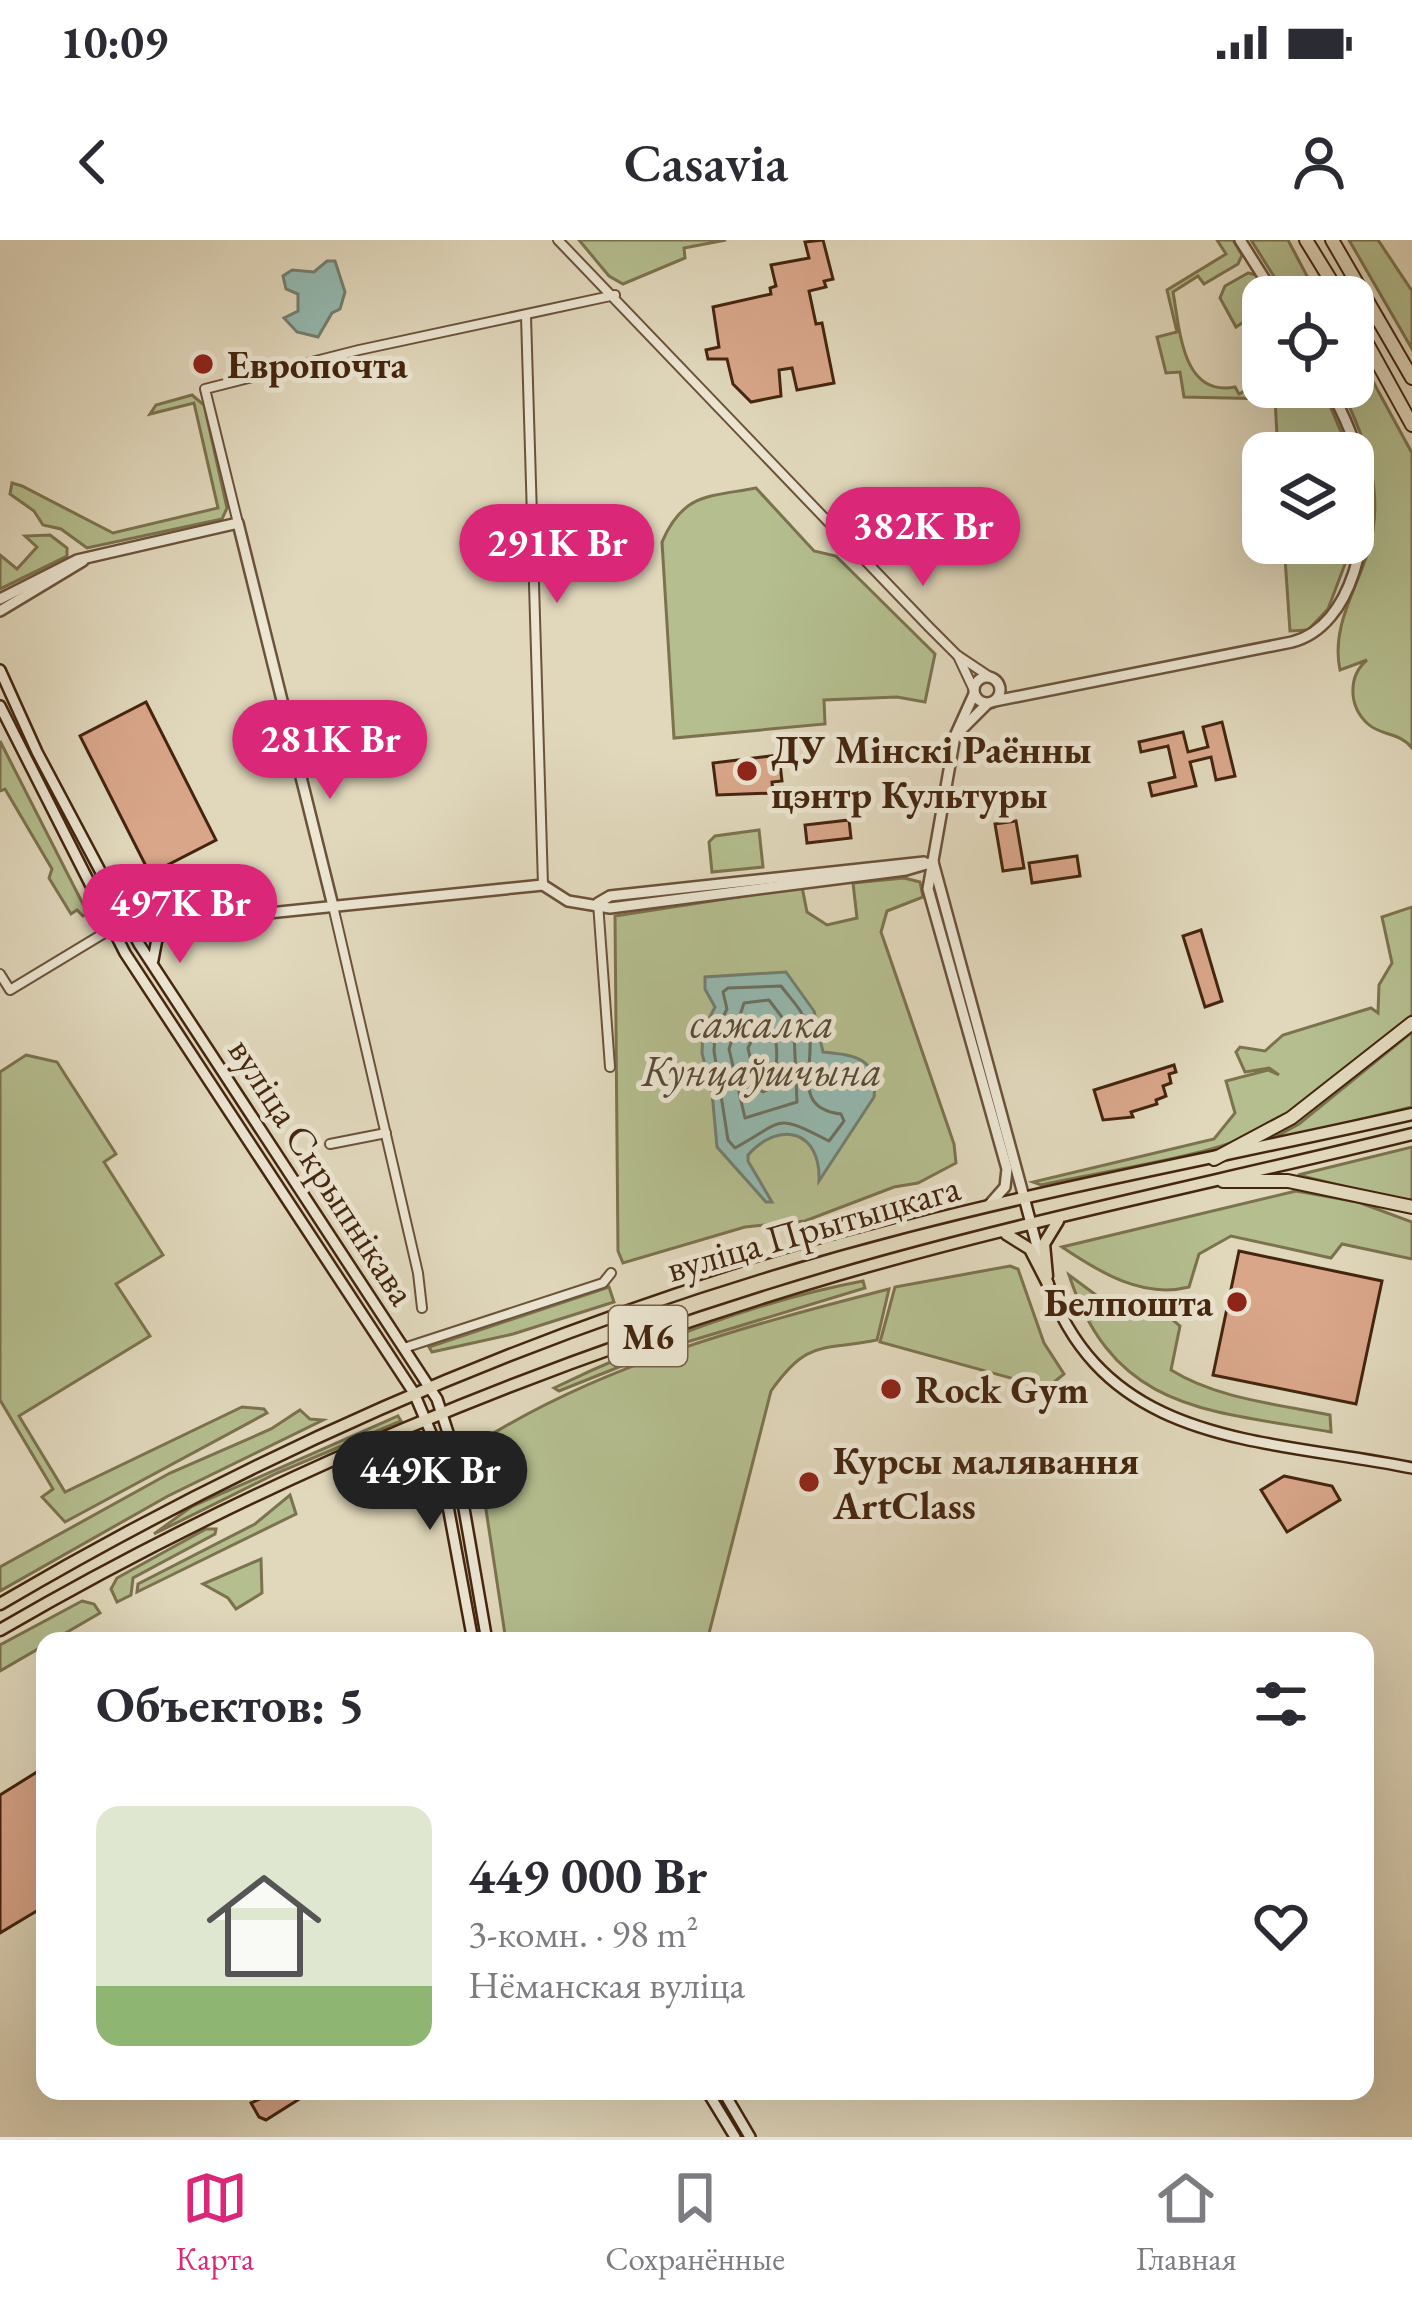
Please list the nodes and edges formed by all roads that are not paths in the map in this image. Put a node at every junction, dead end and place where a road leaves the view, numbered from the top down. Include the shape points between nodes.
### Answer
1 (558, 240) edge
2 (1240, 240) edge
3 (1306, 240) edge
4 (1333, 240) edge
5 (1263, 276) edge
6 (1328, 276) edge
7 (615, 296) junction
8 (526, 316) junction
9 (1374, 356) edge
10 (1412, 378) edge
11 (1338, 408) edge
12 (1412, 425) edge
13 (238, 524) junction
14 (82, 561) junction
15 (0, 598) edge
16 (0, 611) edge
17 (957, 655) junction
18 (0, 670) edge
19 (994, 680) junction
20 (974, 692) junction
21 (1034, 694) junction
22 (991, 702) junction
23 (0, 706) edge
24 (955, 736) junction
25 (933, 862) junction
26 (544, 885) junction
27 (598, 903) junction
28 (333, 906) junction
29 (180, 921) junction
30 (129, 927) junction
31 (111, 929) junction
32 (963, 963) junction
33 (154, 966) junction
34 (950, 966) junction
35 (0, 974) edge
36 (1412, 1023) edge
37 (610, 1067) dead end
38 (997, 1084) junction
39 (982, 1089) junction
40 (1412, 1114) edge
41 (386, 1133) junction
42 (1412, 1134) edge
43 (330, 1144) dead end
44 (1214, 1159) junction
45 (1222, 1181) junction
46 (1025, 1201) junction
47 (1412, 1207) edge
48 (979, 1210) junction
49 (1061, 1219) junction
50 (1030, 1226) junction
51 (1003, 1232) junction
52 (611, 1273) dead end
53 (1048, 1283) junction
54 (422, 1308) dead end
55 (404, 1348) junction
56 (430, 1386) junction
57 (414, 1393) junction
58 (444, 1413) junction
59 (428, 1421) junction
60 (1412, 1468) edge
61 (0, 1604) edge
62 (0, 1630) edge
63 (471, 1632) edge
64 (485, 1632) edge
65 (712, 2100) edge
66 (728, 2100) edge
67 (735, 2137) edge
68 (750, 2137) edge

1 - 7 street
2 - 5 street
3 - 6 highway
4 - 10 highway
7 - 8 street
7 - 17 street
8 - 13 street via 205,389
8 - 26 street
9 - 12 highway
11 - 21 street via 1357,450 1364,507 1352,570 1327,625 1292,642
13 - 14 street
13 - 28 street
14 - 15 street
14 - 16 street
17 - 19 street
17 - 20 street
18 - 30 street, вуліца Скрыпнікава
19 - 20 street via 977,681
19 - 21 street
19 - 22 street
20 - 22 street
20 - 24 street
21 - 22 street
22 - 24 street
23 - 31 street, вуліца Скрыпнікава
24 - 25 street
25 - 27 street via 610,908
25 - 32 street
25 - 34 street via 928,889
26 - 27 street via 568,901
26 - 28 street
27 - 37 street
28 - 29 street
28 - 41 street
29 - 30 street
29 - 33 street via 157,939
30 - 31 street
30 - 33 street, вуліца Скрыпнікава
31 - 35 street via 10,989
31 - 57 street, вуліца Скрыпнікава
32 - 34 street
32 - 38 street
33 - 55 street, вуліца Скрыпнікава
34 - 39 street
36 - 44 highway via 1291,1118
38 - 39 street
38 - 46 street
39 - 48 street via 1008,1177
40 - 44 main road, вуліца Прытыцкага / М6
41 - 43 street
41 - 54 street
42 - 45 main road, вуліца Прытыцкага / М6
44 - 46 main road, вуліца Прытыцкага / М6
45 - 47 highway via 1288,1181
45 - 49 main road, вуліца Прытыцкага / М6
46 - 48 main road, вуліца Прытыцкага / М6
46 - 50 street
48 - 56 main road, вуліца Прытыцкага / М6 via 659,1302
49 - 50 main road, вуліца Прытыцкага / М6
49 - 53 main road via 1044,1244
50 - 51 main road, вуліца Прытыцкага / М6
50 - 53 street
51 - 53 main road via 1030,1249
51 - 58 main road, вуліца Прытыцкага / М6 via 807,1284
52 - 55 street
53 - 60 street via 1088,1360 1153,1411 1229,1435
55 - 56 street, вуліца Скрыпнікава
56 - 57 main road, вуліца Прытыцкага / М6
56 - 58 street, вуліца Скрыпнікава
57 - 59 street, вуліца Скрыпнікава
57 - 61 main road, вуліца Прытыцкага / М6 via 181,1502
58 - 59 main road, вуліца Прытыцкага / М6
58 - 64 street, вуліца Скрыпнікава
59 - 62 main road, вуліца Прытыцкага / М6 via 209,1520
59 - 63 street, вуліца Скрыпнікава
65 - 67 street
66 - 68 street

